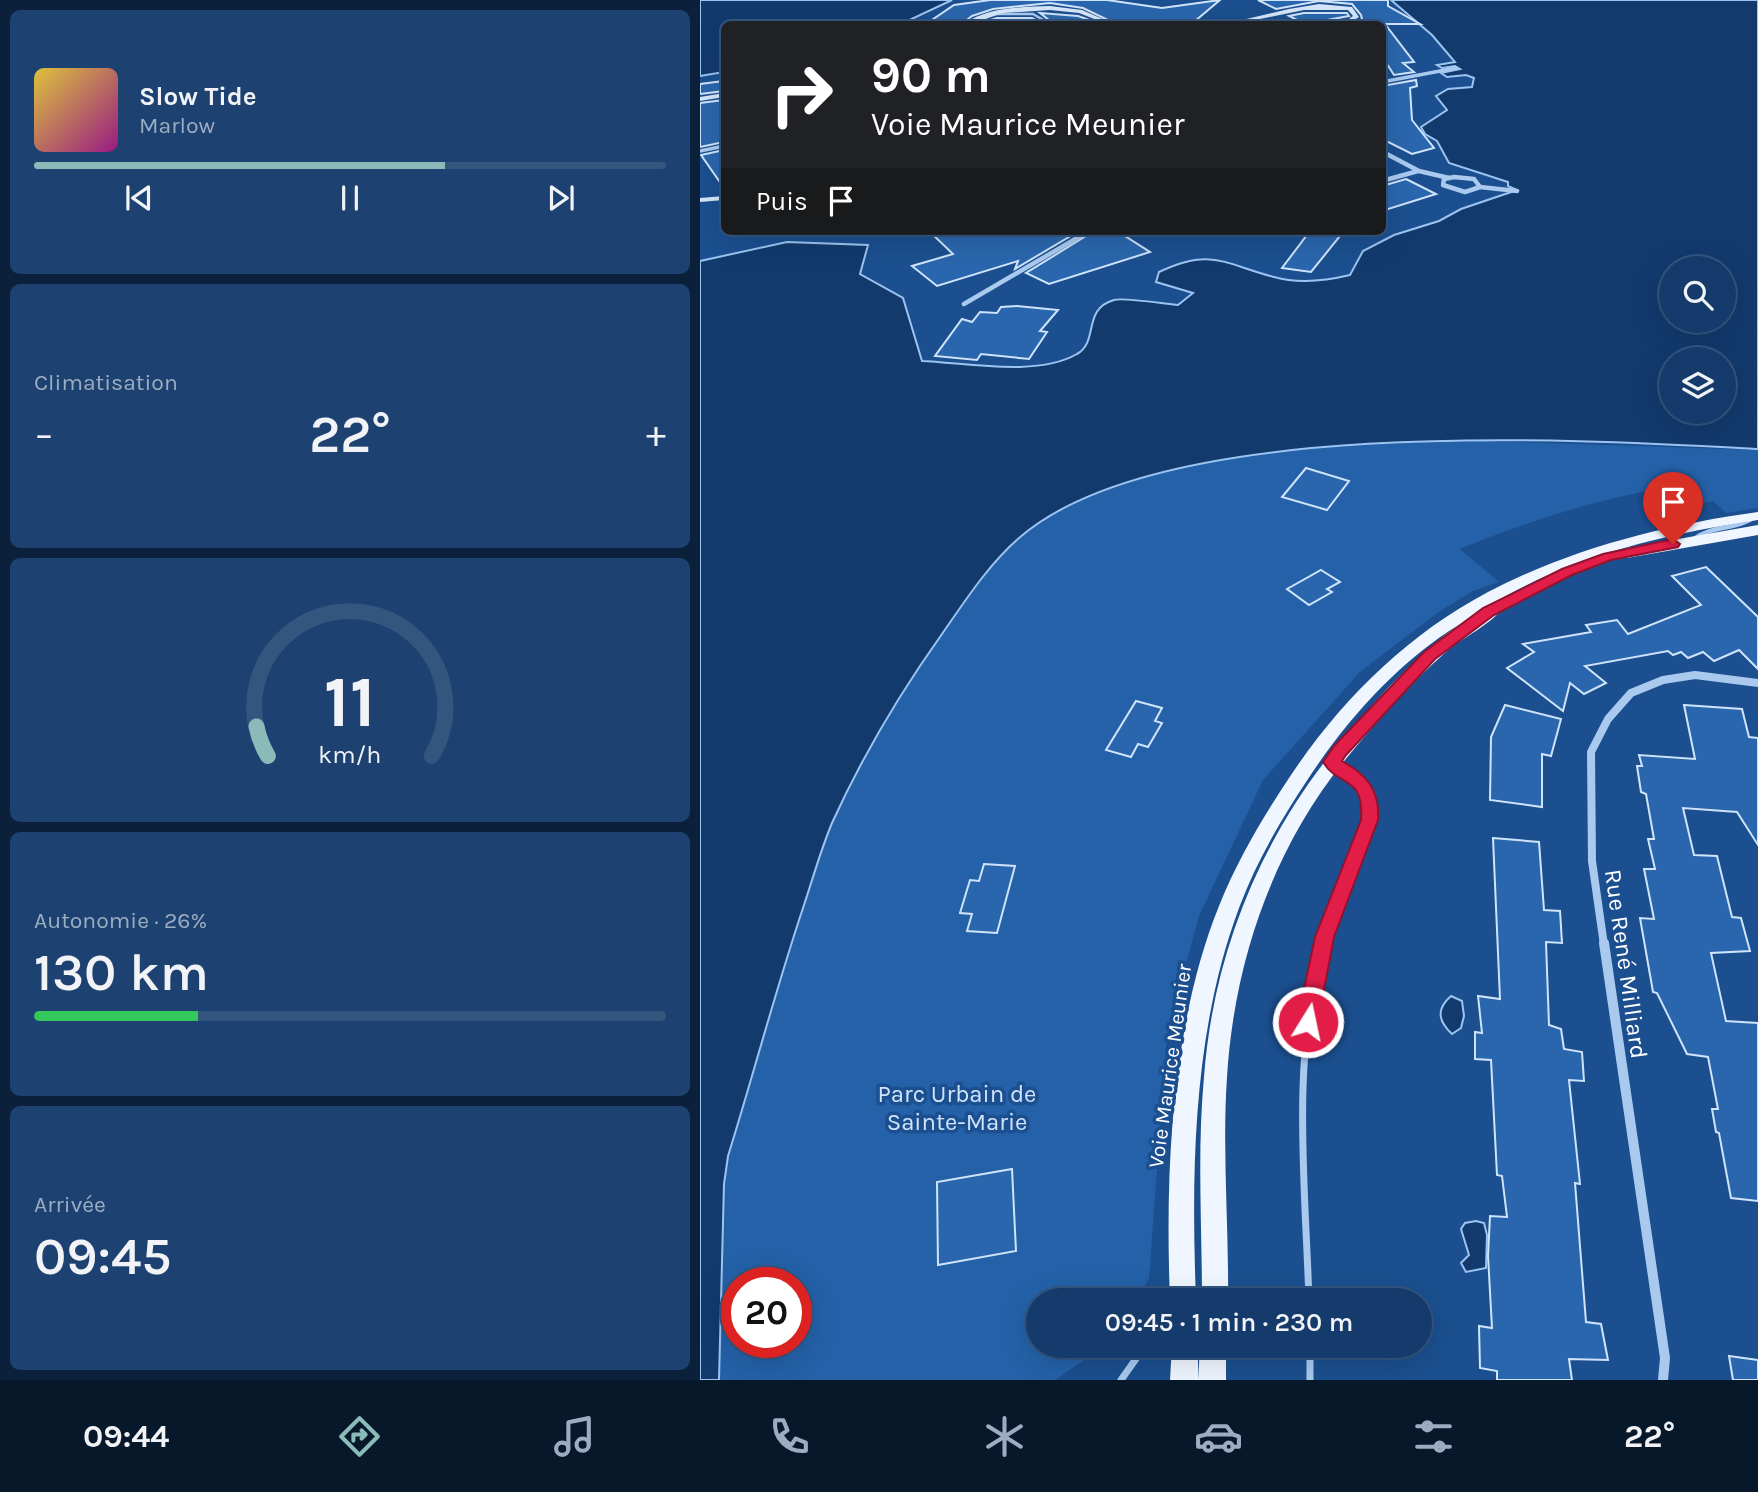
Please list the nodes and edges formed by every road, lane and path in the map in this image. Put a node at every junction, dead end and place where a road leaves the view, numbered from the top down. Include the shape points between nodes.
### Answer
1 (994, 14) junction
2 (975, 21) edge
3 (1045, 21) edge
4 (1103, 21) edge
5 (1239, 21) edge
6 (1350, 21) edge
7 (1456, 68) dead end
8 (1386, 81) edge
9 (721, 96) edge
10 (700, 99) edge
11 (721, 147) edge
12 (700, 151) edge
13 (1386, 153) edge
14 (1419, 171) junction
15 (1449, 178) junction
16 (1386, 180) edge
17 (1480, 187) junction
18 (1517, 191) dead end
19 (721, 198) edge
20 (700, 200) edge
21 (1082, 235) edge
22 (964, 304) dead end
23 (1757, 521) edge
24 (1758, 683) edge
25 (1331, 762) junction
26 (1183, 1288) edge
27 (1215, 1288) edge
28 (1309, 1288) edge
29 (1137, 1358) edge
30 (1185, 1358) edge
31 (1213, 1358) edge
32 (1310, 1358) edge
33 (1121, 1380) edge
34 (1184, 1380) edge
35 (1212, 1380) edge
36 (1310, 1380) edge
37 (1663, 1380) edge

1 - 2 street
1 - 3 lane via 1033,14
1 - 4 street via 1072,9
5 - 6 street via 1326,2 1350,8 1356,17
7 - 8 street
9 - 10 street
11 - 12 street
13 - 14 street
14 - 15 street
14 - 16 street
15 - 17 street via 1474,179
15 - 17 street via 1442,183 1449,189 1465,192
17 - 18 street
19 - 20 street
21 - 22 street
23 - 25 main road, Voie Maurice Meunier via 1608,557 1488,612 1430,656
23 - 26 main road, Voie Maurice Meunier via 1685,527 1542,573 1433,633 1363,694 1326,737 1279,806 1247,865 1214,951 1187,1123
24 - 37 street, Rue René Milliard via 1695,675 1662,680 1631,693 1608,719 1591,752 1592,861 1665,1358
25 - 27 main road, Voie Maurice Meunier via 1267,864 1240,933 1215,1076
25 - 28 lane via 1358,778 1371,804 1325,937 1310,1001 1304,1052
29 - 33 lane
30 - 34 main road
31 - 35 main road
32 - 36 lane

